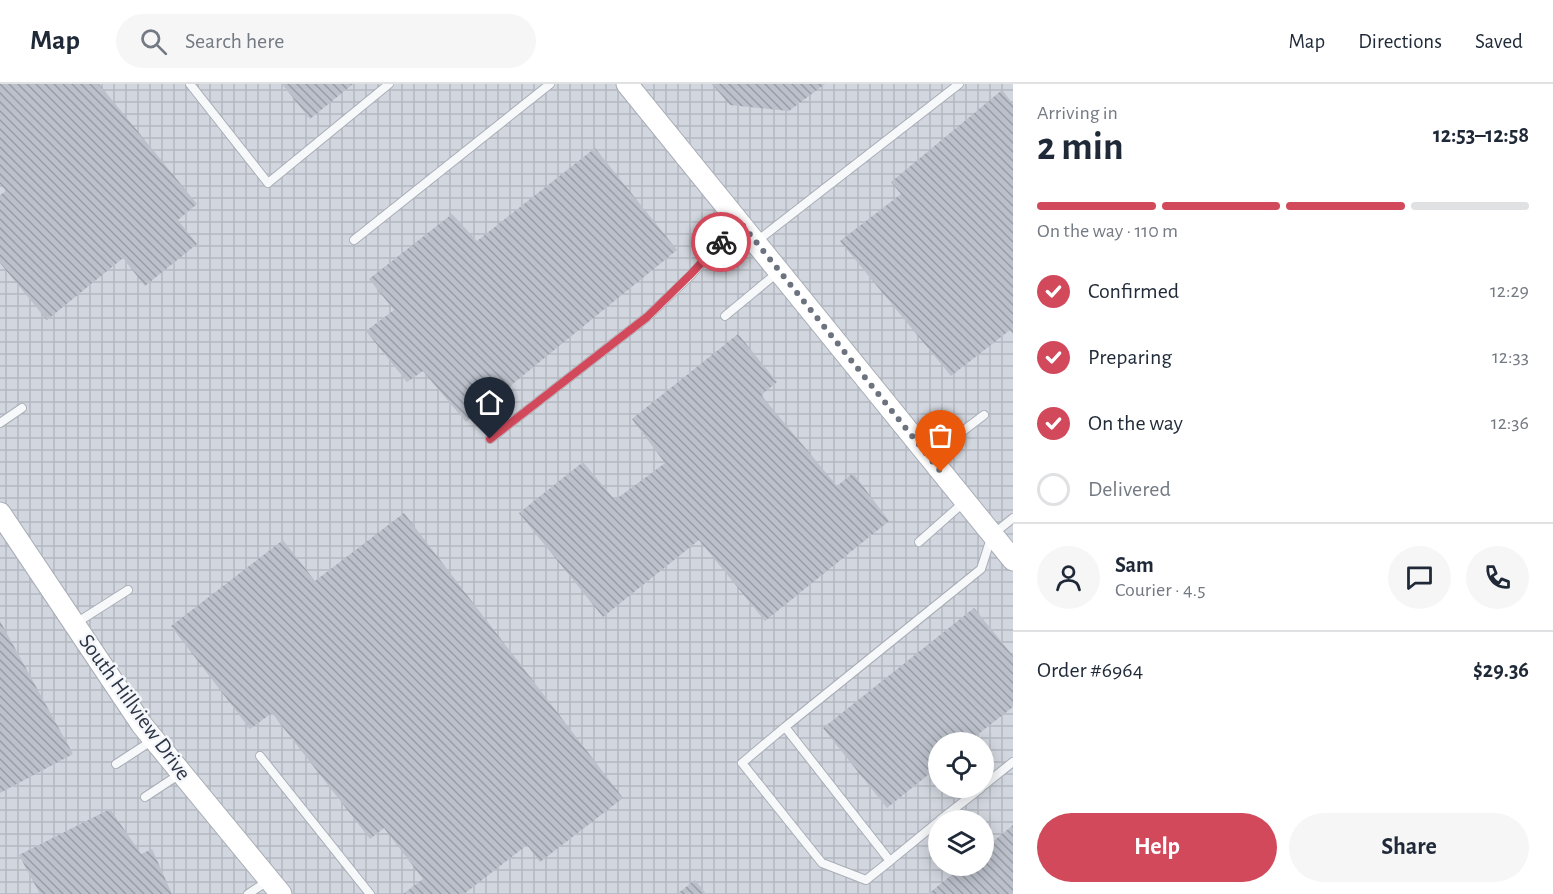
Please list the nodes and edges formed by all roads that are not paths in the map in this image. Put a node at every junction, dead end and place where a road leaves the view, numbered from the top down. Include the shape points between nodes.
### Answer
1 (190, 84) edge
2 (389, 84) edge
3 (550, 84) edge
4 (627, 84) edge
5 (959, 84) edge
6 (740, 222) junction
7 (354, 240) dead end
8 (756, 242) junction
9 (780, 271) junction
10 (725, 316) dead end
11 (22, 408) dead end
12 (984, 415) dead end
13 (0, 423) edge
14 (490, 439) dead end
15 (929, 457) junction
16 (965, 502) junction
17 (0, 513) edge
18 (1013, 518) edge
19 (992, 535) junction
20 (919, 542) dead end
21 (1013, 560) edge
22 (128, 590) dead end
23 (74, 624) junction
24 (785, 727) junction
25 (154, 740) junction
26 (260, 756) dead end
27 (1013, 762) edge
28 (116, 764) dead end
29 (182, 773) junction
30 (994, 777) edge
31 (145, 797) dead end
32 (968, 798) edge
33 (954, 810) edge
34 (928, 831) edge
35 (890, 861) junction
36 (275, 887) edge
37 (248, 894) edge
38 (370, 894) edge

1 - 2 lane via 268,183
3 - 7 lane
4 - 6 main road
5 - 8 lane
6 - 8 main road
6 - 14 lane via 647,317
8 - 9 main road
9 - 10 lane
9 - 15 main road
11 - 13 lane
12 - 15 lane
15 - 16 main road
16 - 19 main road
16 - 20 lane
17 - 23 main road, South Hillview Drive
18 - 19 lane
19 - 21 main road
19 - 24 lane via 981,569
22 - 23 lane
23 - 25 main road, South Hillview Drive
24 - 35 lane
24 - 35 lane via 742,763 822,863 866,880
25 - 28 lane
25 - 29 main road, South Hillview Drive
26 - 38 lane
27 - 30 lane
29 - 31 lane
29 - 36 main road, South Hillview Drive
32 - 33 lane
34 - 35 lane
36 - 37 lane

